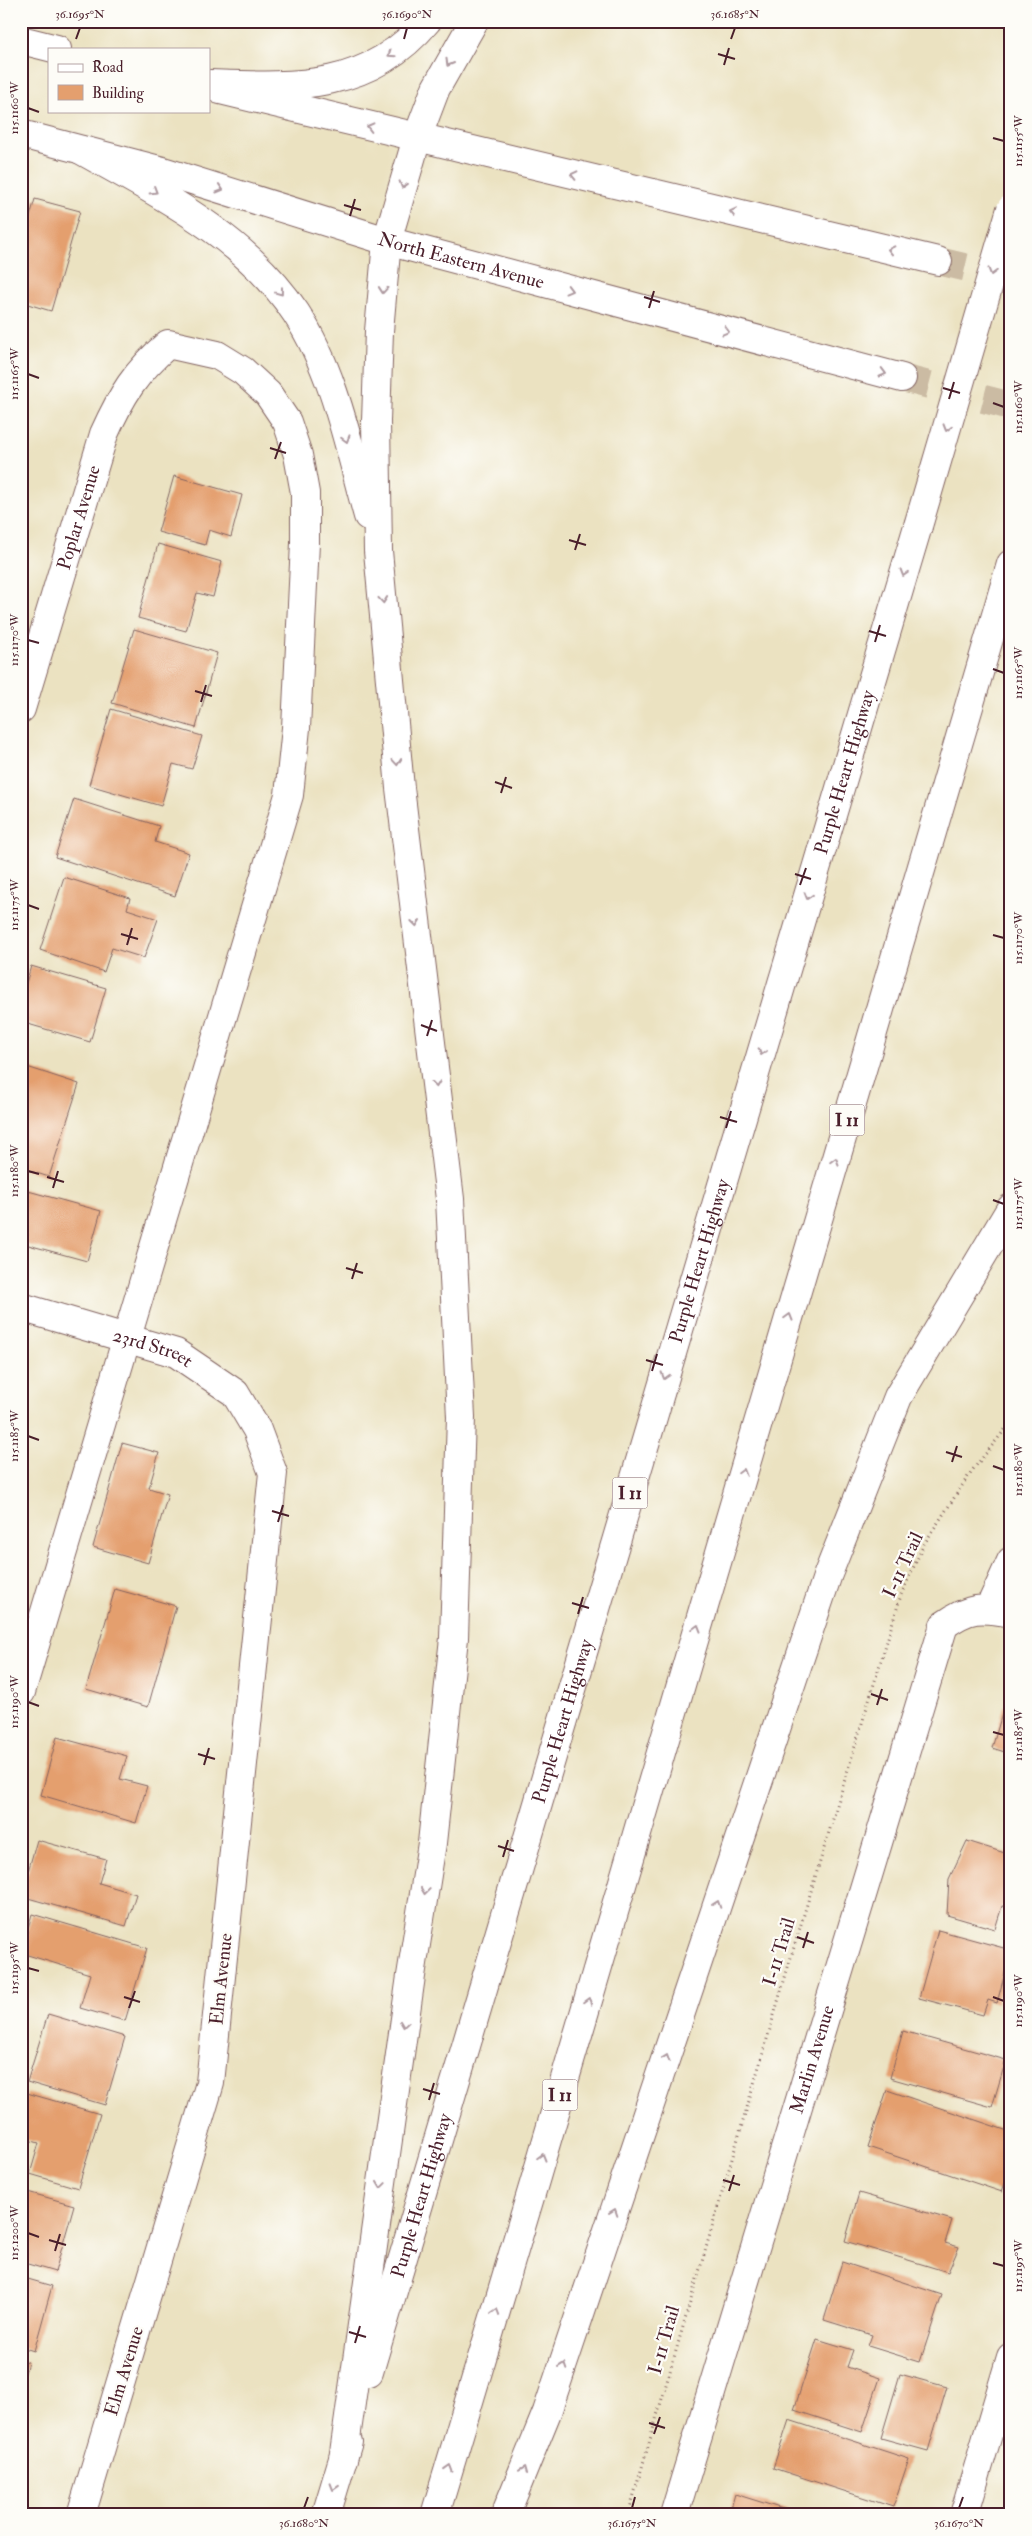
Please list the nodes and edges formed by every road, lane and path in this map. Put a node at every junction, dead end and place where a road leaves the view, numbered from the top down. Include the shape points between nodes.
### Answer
1 (427, 21) edge
2 (474, 21) edge
3 (21, 40) edge
4 (53, 48) edge
5 (210, 86) edge
6 (210, 86) edge
7 (21, 134) edge
8 (417, 138) junction
9 (81, 150) junction
10 (1011, 209) edge
11 (386, 241) junction
12 (938, 261) tunnel mouth
13 (902, 378) tunnel mouth
14 (378, 551) junction
15 (1011, 564) edge
16 (21, 709) edge
17 (1011, 1208) edge
18 (21, 1307) edge
19 (126, 1337) junction
20 (1011, 1422) edge
21 (257, 1430) joint
22 (1011, 1561) edge
23 (1000, 1611) edge
24 (21, 1692) edge
25 (1011, 2358) edge
26 (342, 2460) junction
27 (81, 2515) edge
28 (326, 2515) edge
29 (435, 2515) edge
30 (505, 2515) edge
31 (628, 2515) edge
32 (674, 2515) edge
33 (964, 2515) edge

1 -> 5 main road via 390,55 350,74 288,87
2 -> 8 main road via 436,88
3 - 4 main road
8 -> 6 main road
7 - 9 main road, North Eastern Avenue
8 -> 11 main road
12 -> 8 main road
9 -> 11 main road, North Eastern Avenue via 163,171
9 -> 14 main road via 222,236 251,260 297,314 330,384
10 -> 26 main road, Purple Heart Highway / I 11, bridge
11 -> 13 main road, North Eastern Avenue
11 -> 14 main road via 377,374
14 -> 26 main road via 400,788 450,1199 461,1417 454,1638 432,1843 410,1976
29 -> 15 main road, I 11
16 - 19 main road, Poplar Avenue via 104,434 121,397 143,366 168,344 217,355 243,371 268,394 287,422 298,455 304,493 304,562 296,728 289,795
30 -> 17 main road via 547,2412 828,1574 898,1397
18 - 19 main road, 23rd Street
19 - 21 main road, 23rd Street via 176,1353 235,1393
19 - 24 main road
20 - 31 path, I-11 Trail via 971,1472 924,1544 901,1595 788,1966
21 - 27 main road, Elm Avenue via 273,1473 210,2083
22 - 23 main road
23 - 32 main road, Marlin Avenue via 962,1612 944,1625
25 - 33 main road
26 -> 28 main road, Purple Heart Highway / I 11

